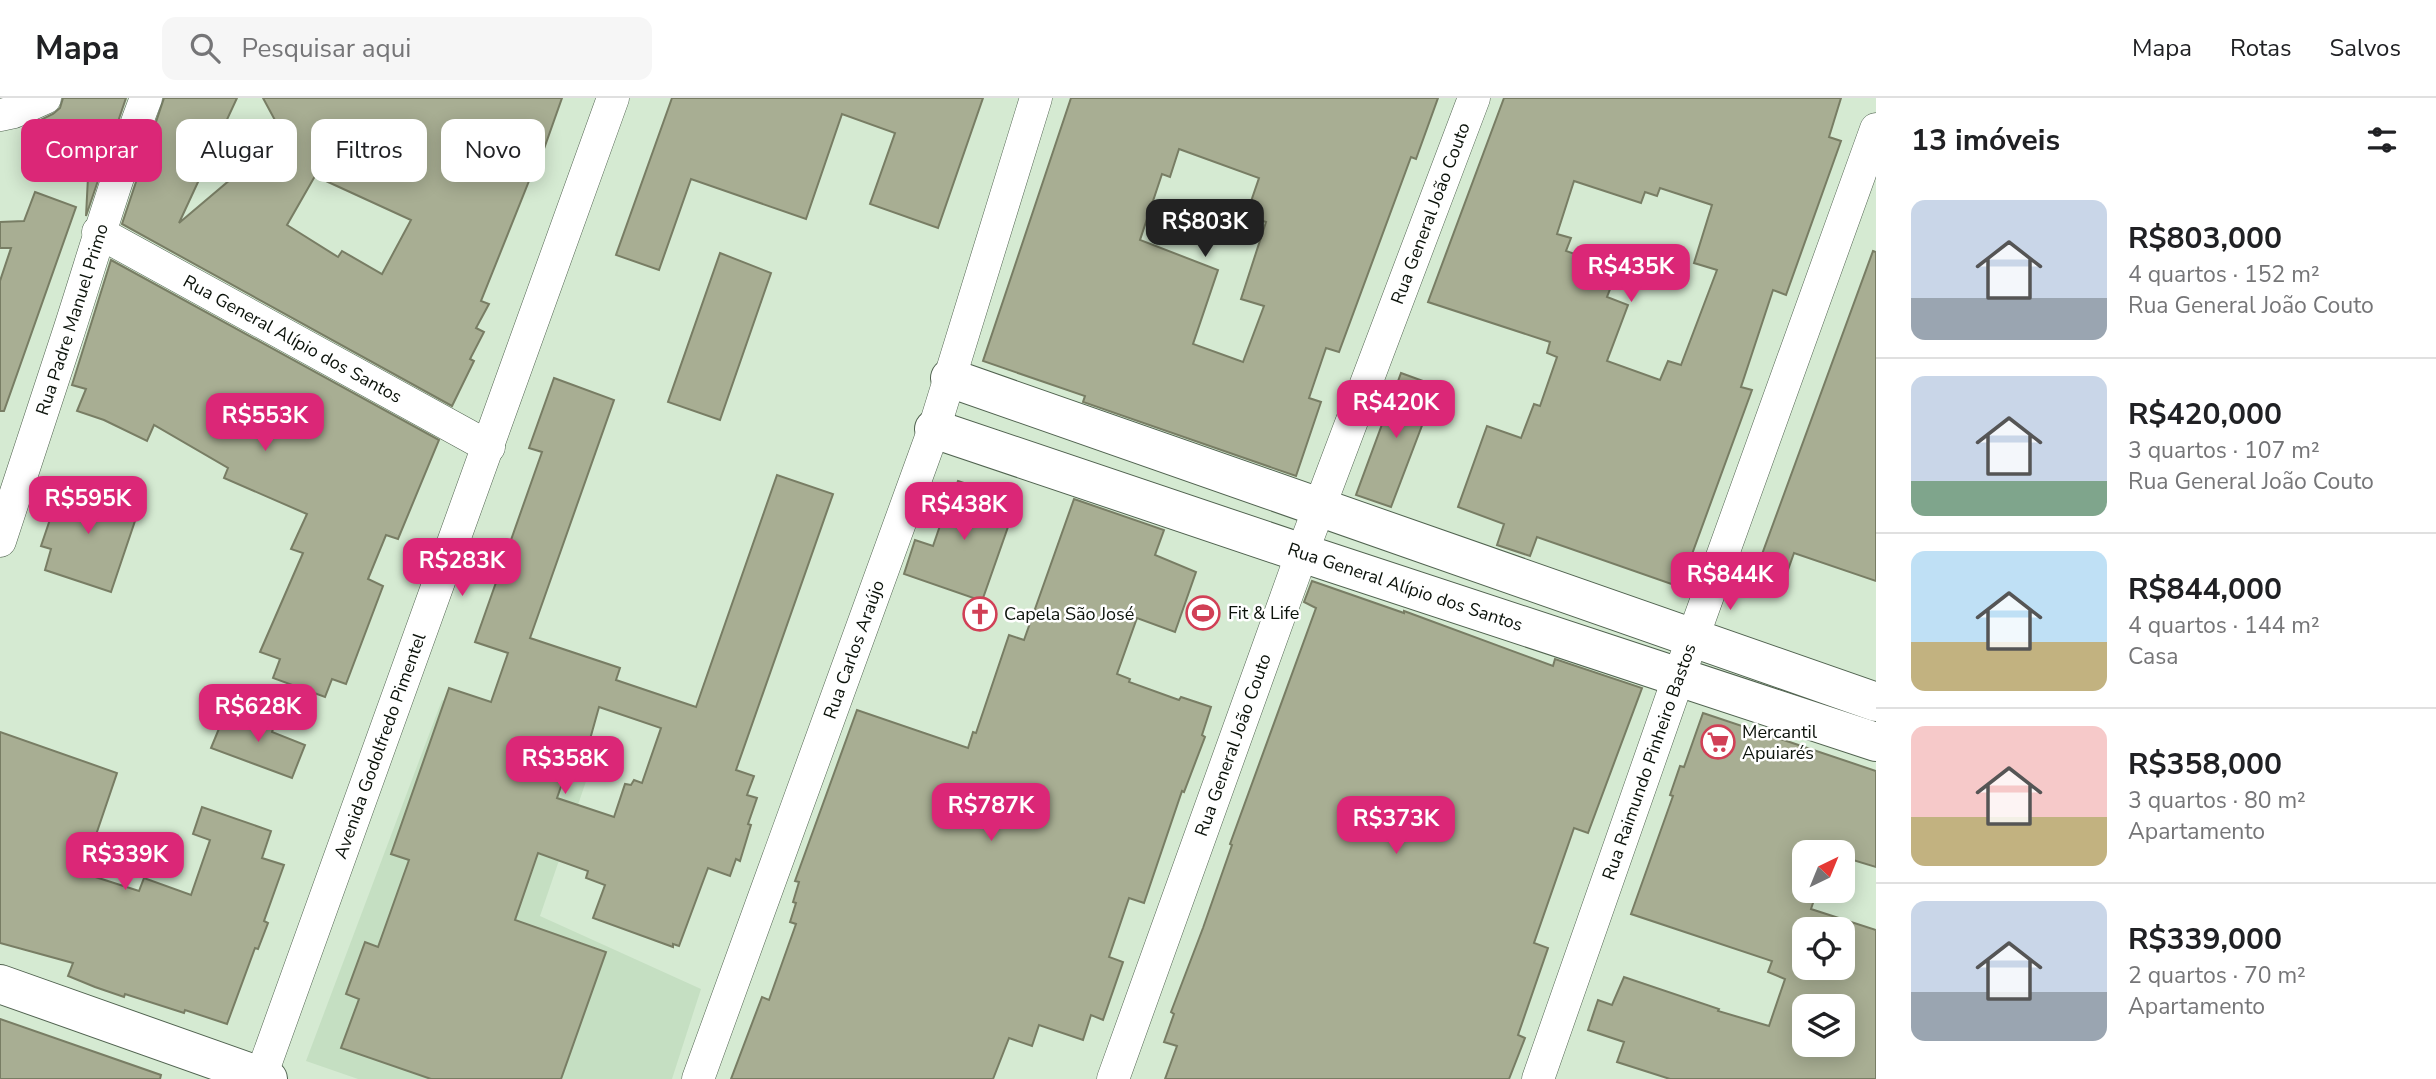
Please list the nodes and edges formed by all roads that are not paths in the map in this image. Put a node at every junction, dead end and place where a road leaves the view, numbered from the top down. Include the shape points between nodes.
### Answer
1 (45, 98) edge
2 (146, 98) edge
3 (613, 98) edge
4 (1036, 98) edge
5 (1474, 98) edge
6 (0, 115) edge
7 (1876, 129) edge
8 (98, 232) junction
9 (950, 378) junction
10 (934, 429) junction
11 (489, 447) junction
12 (1320, 506) junction
13 (0, 541) edge
14 (1302, 553) junction
15 (1693, 639) junction
16 (1679, 676) junction
17 (1876, 702) edge
18 (1876, 742) edge
19 (0, 984) edge
20 (263, 1078) edge
21 (698, 1079) edge
22 (1113, 1079) edge
23 (1538, 1079) edge

1 - 6 street
2 - 8 street, Rua Padre Manuel Primo
3 - 11 street, Avenida Godolfredo Pimentel
4 - 9 street, Rua Carlos Araújo
5 - 12 street, Rua General João Couto
7 - 15 street, Rua Raimundo Pinheiro Bastos
8 - 11 street, Rua General Alípio dos Santos
8 - 13 street, Rua Padre Manuel Primo
9 - 10 street, Rua Carlos Araújo
9 - 12 street
10 - 14 street, Rua General Alípio dos Santos
10 - 21 street, Rua Carlos Araújo
11 - 20 street, Avenida Godolfredo Pimentel
12 - 14 street, Rua General João Couto
12 - 15 street
14 - 16 street, Rua General Alípio dos Santos
14 - 22 street, Rua General João Couto
15 - 16 street, Rua Raimundo Pinheiro Bastos
15 - 17 street
16 - 18 street, Rua General Alípio dos Santos
16 - 23 street, Rua Raimundo Pinheiro Bastos
19 - 20 street

